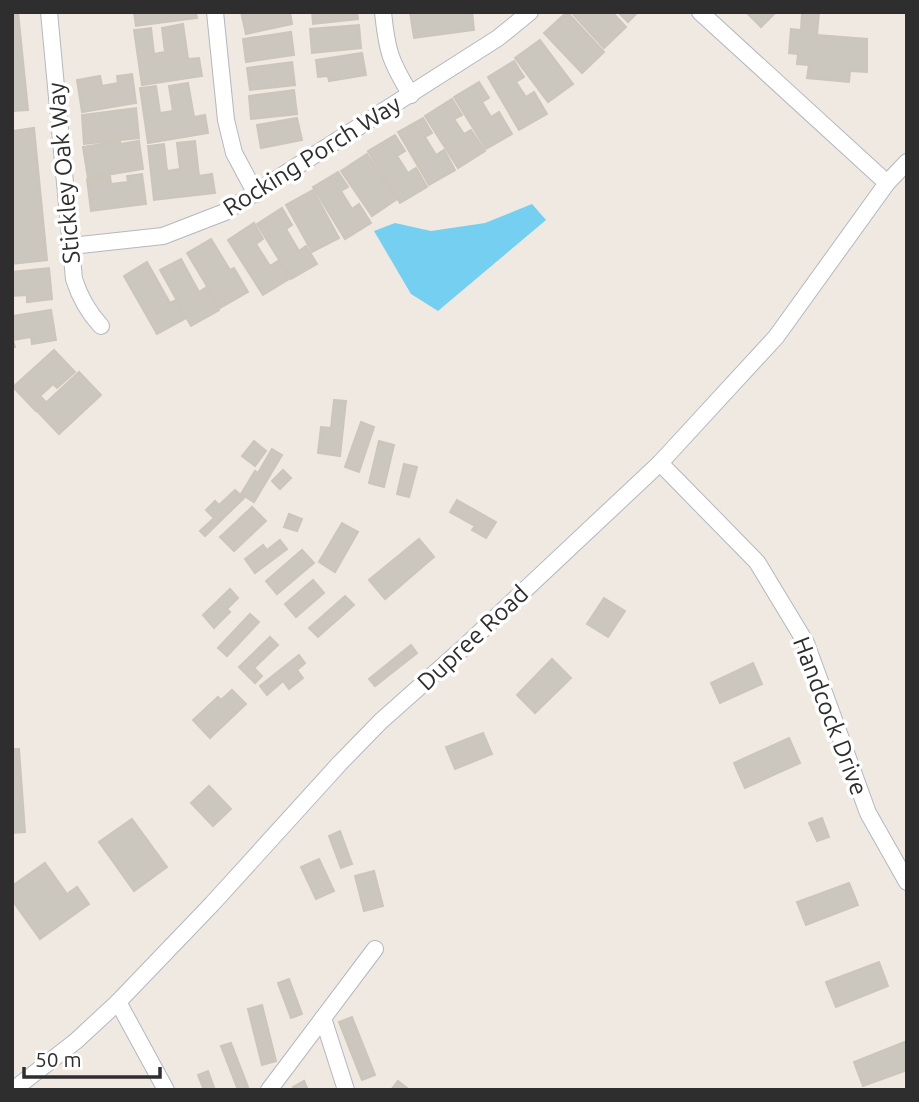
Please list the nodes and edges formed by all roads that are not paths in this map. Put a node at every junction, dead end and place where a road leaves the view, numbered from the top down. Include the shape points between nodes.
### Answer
1 (49, 12) edge
2 (215, 12) edge
3 (383, 12) edge
4 (530, 12) edge
5 (700, 12) edge
6 (411, 95) junction
7 (907, 162) edge
8 (887, 183) junction
9 (256, 194) junction
10 (71, 246) junction
11 (101, 326) dead end
12 (660, 463) junction
13 (907, 882) edge
14 (375, 949) dead end
15 (118, 1002) junction
16 (323, 1018) junction
17 (13, 1090) edge
18 (166, 1090) edge
19 (270, 1090) edge
20 (346, 1090) edge

1 - 10 street, Stickley Oak Way
2 - 9 street via 226,120 234,153
3 - 6 street via 387,49
4 - 6 street, Rocking Porch Way
5 - 8 street
6 - 9 street, Rocking Porch Way
7 - 8 street, Dupree Road
8 - 12 street, Dupree Road via 776,337
9 - 10 street, Rocking Porch Way via 225,212 163,236
10 - 11 street, Stickley Oak Way via 79,296
12 - 13 street, Handcock Drive via 757,562 806,643 868,814
12 - 15 street, Dupree Road via 381,721
14 - 16 street
15 - 17 street, Dupree Road
15 - 18 street
16 - 19 street
16 - 20 street

